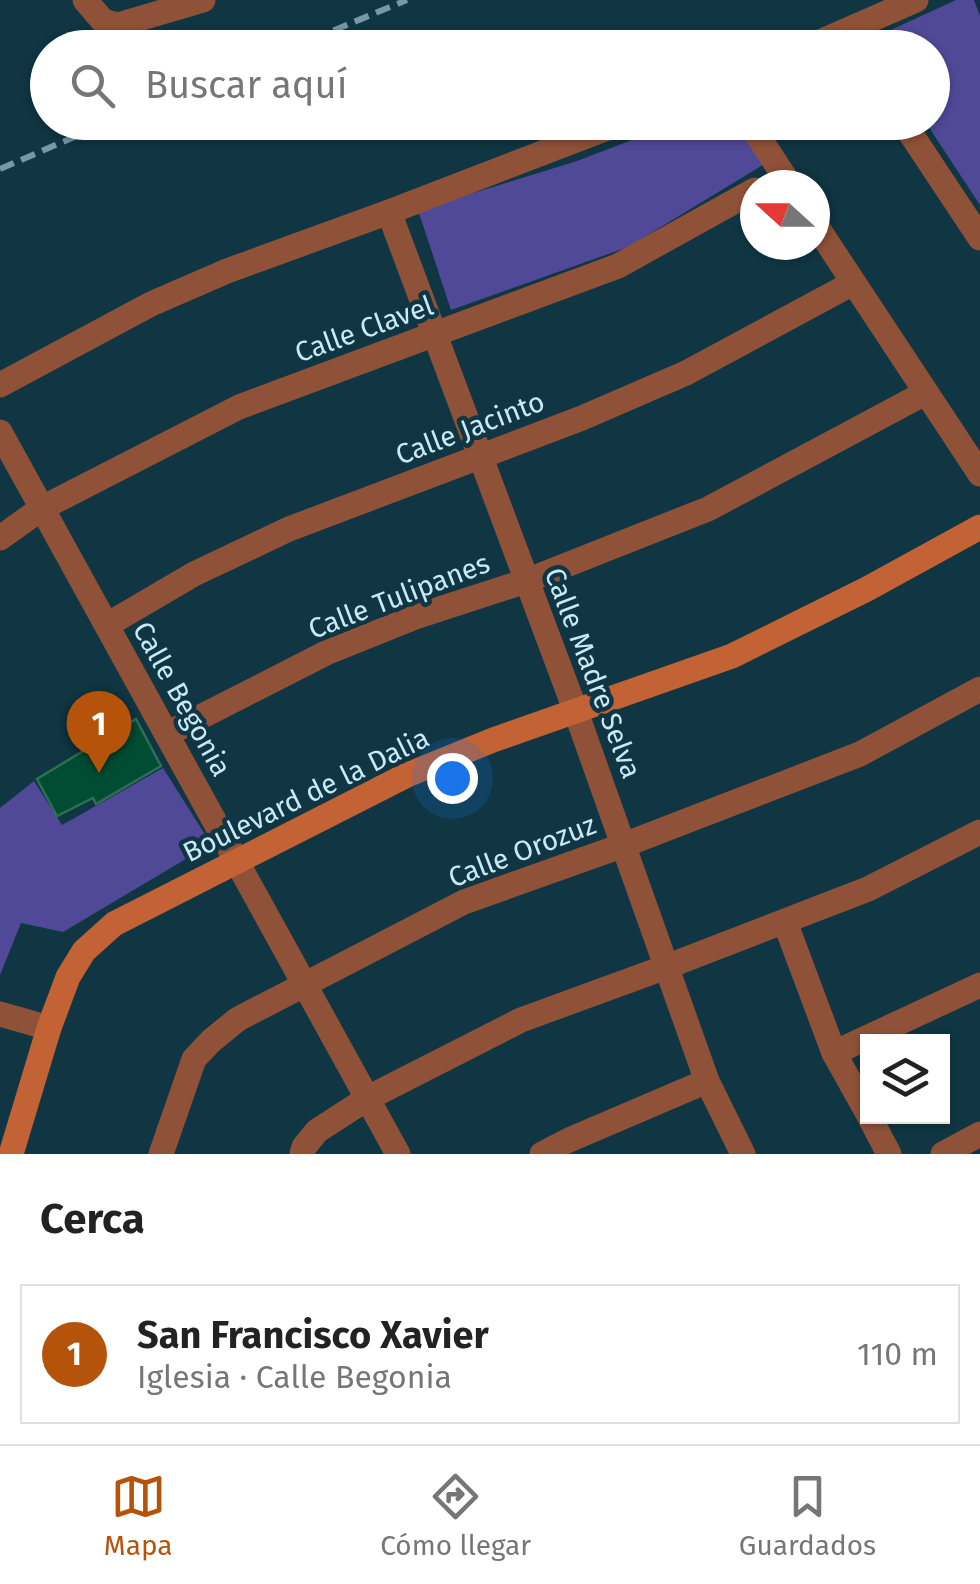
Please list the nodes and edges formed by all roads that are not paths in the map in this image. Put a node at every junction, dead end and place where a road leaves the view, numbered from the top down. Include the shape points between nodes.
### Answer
1 (85, 0) edge
2 (202, 0) edge
3 (916, 0) edge
4 (865, 30) edge
5 (576, 140) edge
6 (758, 140) edge
7 (915, 140) edge
8 (773, 170) edge
9 (740, 198) edge
10 (389, 212) junction
11 (980, 238) edge
12 (830, 247) edge
13 (854, 283) junction
14 (435, 335) junction
15 (0, 385) edge
16 (926, 392) junction
17 (0, 432) edge
18 (480, 456) junction
19 (980, 474) edge
20 (42, 508) junction
21 (980, 527) edge
22 (0, 538) edge
23 (526, 581) junction
24 (107, 625) junction
25 (980, 689) edge
26 (576, 712) junction
27 (167, 734) junction
28 (980, 832) edge
29 (624, 844) junction
30 (237, 860) junction
31 (785, 922) junction
32 (666, 968) junction
33 (306, 984) junction
34 (980, 985) edge
35 (0, 1014) edge
36 (49, 1028) junction
37 (834, 1053) junction
38 (707, 1081) junction
39 (368, 1098) junction
40 (860, 1100) edge
41 (873, 1124) edge
42 (980, 1134) edge
43 (10, 1154) edge
44 (161, 1154) edge
45 (302, 1154) edge
46 (398, 1154) edge
47 (542, 1154) edge
48 (743, 1154) edge
49 (889, 1154) edge
50 (943, 1154) edge

1 - 2 street via 103,21 118,25
3 - 4 street
5 - 10 street
6 - 8 street
7 - 11 street
9 - 14 street, Calle Clavel via 618,266
10 - 14 street, Calle Madre Selva
10 - 15 street via 150,304
12 - 13 street
13 - 16 street
13 - 18 street, Calle Jacinto via 686,372
14 - 18 street, Calle Madre Selva
14 - 20 street, Calle Clavel via 238,407
16 - 19 street
16 - 23 street, Calle Tulipanes via 708,509
17 - 20 street, Calle Begonia
18 - 23 street, Calle Madre Selva
18 - 24 street, Calle Jacinto via 289,529
20 - 22 street, Calle Clavel
20 - 24 street, Calle Begonia
21 - 26 street, Boulevard de la Dalia via 732,656
23 - 26 street, Calle Madre Selva
23 - 27 street, Calle Tulipanes via 326,653
24 - 27 street, Calle Begonia
25 - 29 street, Calle Orozuz via 860,754
26 - 29 street, Calle Madre Selva
26 - 30 street, Boulevard de la Dalia via 407,775
27 - 30 street, Calle Begonia
28 - 31 street
29 - 32 street, Calle Madre Selva
29 - 33 street, Calle Orozuz via 464,902
30 - 33 street, Calle Begonia
30 - 36 street, Boulevard de la Dalia via 114,924 84,951
31 - 32 street
31 - 37 street
32 - 38 street, Calle Madre Selva
32 - 39 street via 521,1020
33 - 39 street, Calle Begonia
33 - 44 street, Calle Orozuz via 238,1019 194,1059
34 - 37 street
35 - 36 street
36 - 43 street, Boulevard de la Dalia
37 - 40 street
38 - 47 street
38 - 48 street, Calle Madre Selva
39 - 45 street via 317,1131
39 - 46 street, Calle Begonia
41 - 49 street
42 - 50 street

